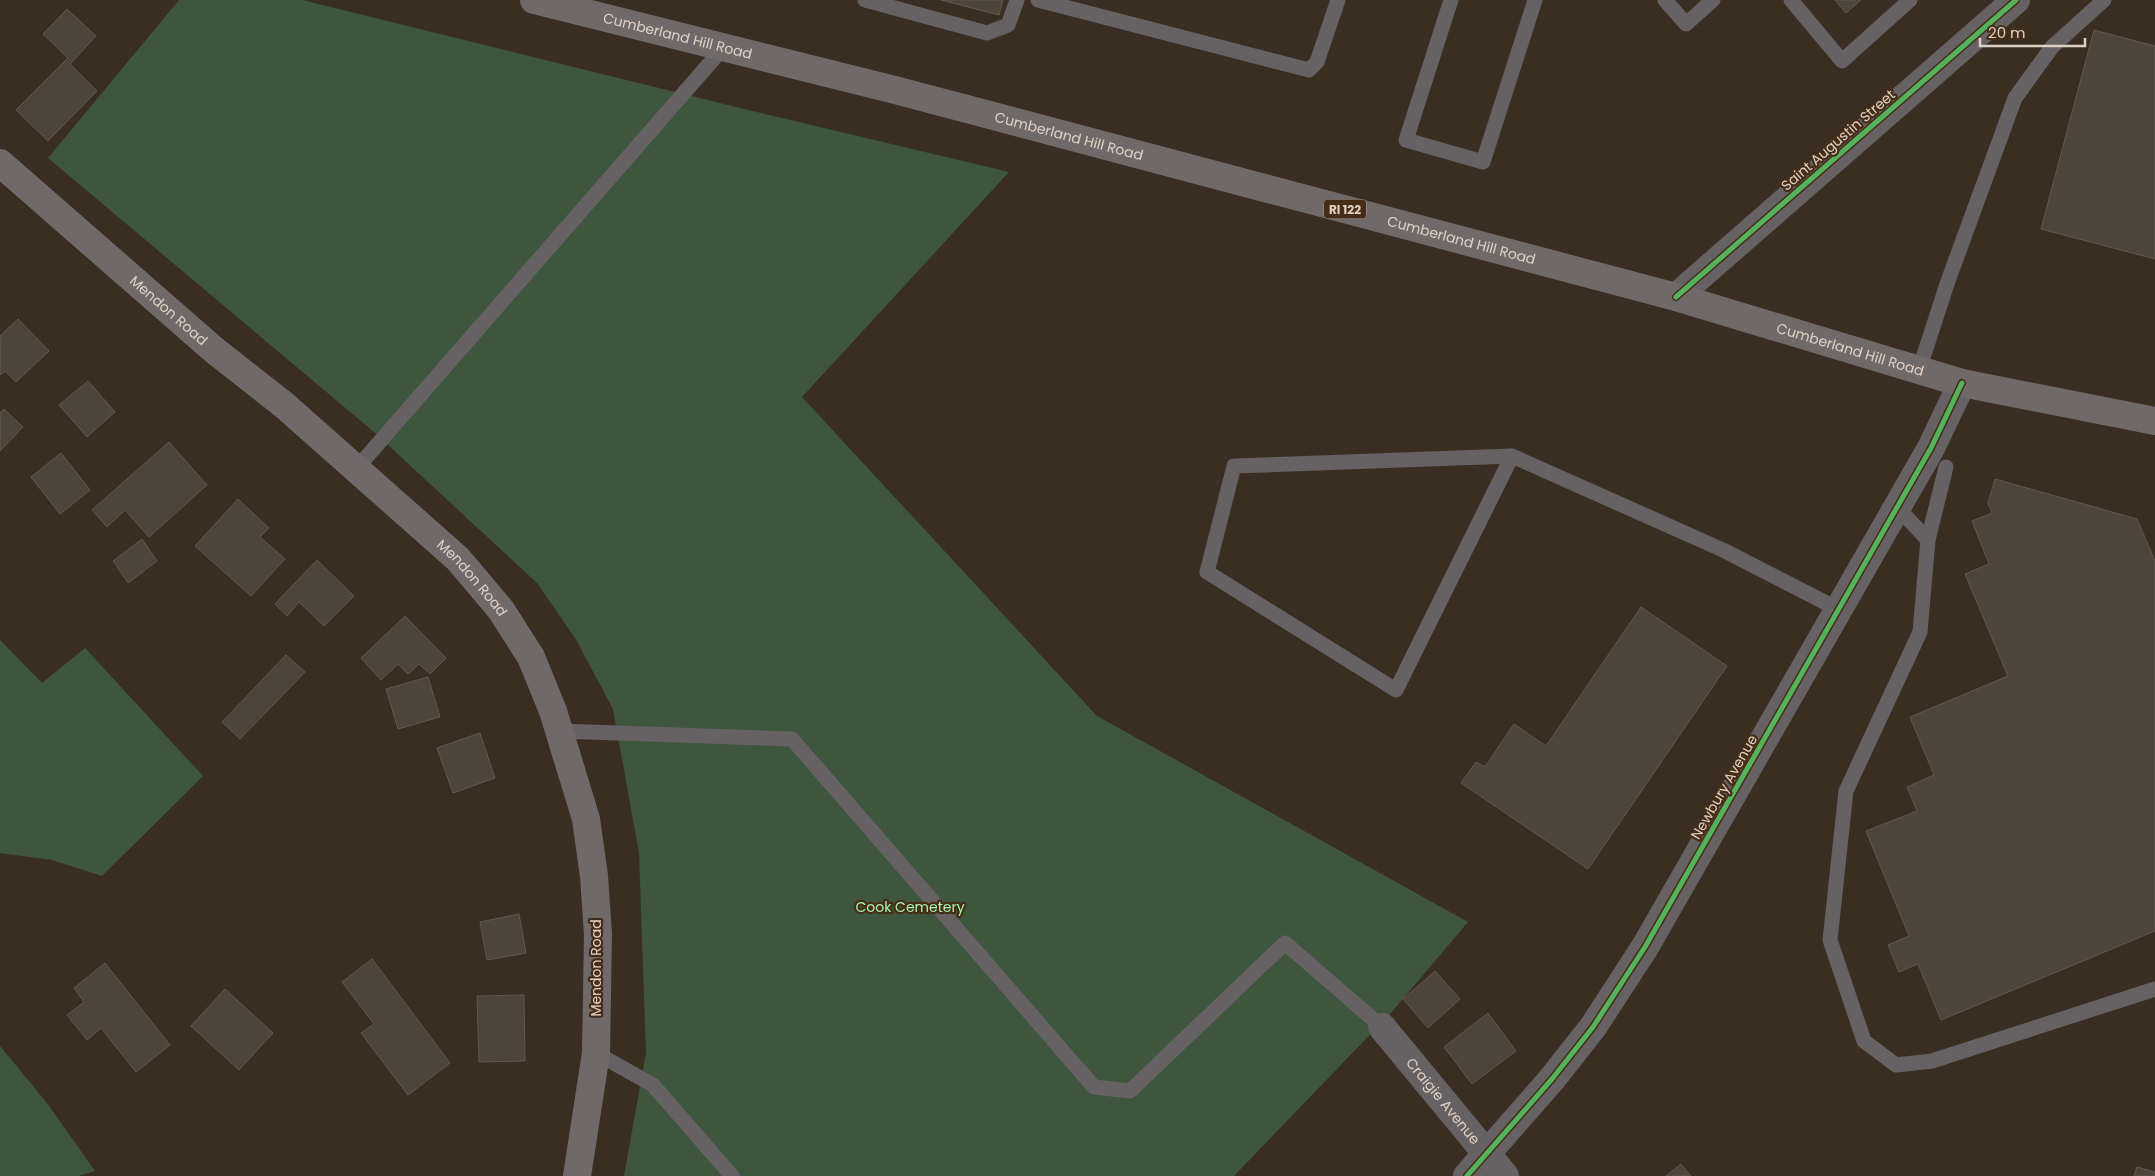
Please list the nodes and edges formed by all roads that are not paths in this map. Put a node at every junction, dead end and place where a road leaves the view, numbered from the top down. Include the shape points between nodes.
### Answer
1 (534, 0) edge
2 (865, 0) edge
3 (1017, 0) edge
4 (1038, 0) edge
5 (1338, 0) edge
6 (1451, 0) edge
7 (1535, 0) edge
8 (1664, 0) edge
9 (1713, 0) edge
10 (1791, 0) edge
11 (1910, 0) edge
12 (2016, 0) edge
13 (2104, 0) edge
14 (724, 47) junction
15 (0, 162) edge
16 (1676, 297) junction
17 (1919, 370) junction
18 (1962, 383) junction
19 (2155, 421) edge
20 (1512, 456) junction
21 (1946, 467) dead end
22 (356, 469) junction
23 (1897, 507) junction
24 (1928, 540) junction
25 (1838, 610) junction
26 (559, 731) junction
27 (2155, 989) edge
28 (1382, 1027) joint
29 (596, 1054) junction
30 (1487, 1155) junction
31 (577, 1176) edge
32 (732, 1176) edge
33 (1467, 1176) edge
34 (1505, 1176) edge

1 - 14 main road, Cumberland Hill Road / RI 122
2 - 3 lane via 987,33 1008,25
4 - 5 lane via 1309,70 1317,62
6 - 7 lane via 1406,140 1483,162
8 - 9 lane via 1686,24
10 - 11 lane via 1842,60
12 - 16 street, Saint Augustin Street
13 - 17 lane via 2052,48 2015,98
14 - 16 main road, Cumberland Hill Road / RI 122
14 - 22 lane
15 - 22 main road, Mendon Road via 214,350 284,405
16 - 17 main road, Cumberland Hill Road / RI 122
17 - 18 main road, Cumberland Hill Road / RI 122
18 - 19 main road, Cumberland Hill Road / RI 122
18 - 23 street, Newbury Avenue via 1931,448
20 - 20 lane via 1234,466 1207,572 1396,690
20 - 25 lane via 1723,550
21 - 24 lane
22 - 26 main road, Mendon Road via 458,559 501,610 531,657
23 - 24 lane
23 - 25 street, Newbury Avenue
24 - 27 lane via 1920,632 1846,791 1830,940 1864,1041 1896,1065 1932,1061
25 - 30 street, Newbury Avenue via 1645,947 1593,1027
26 - 28 lane via 792,739 1094,1087 1130,1091 1285,943
26 - 29 main road, Mendon Road via 586,819 594,876 598,934
28 - 30 street, Craigie Avenue
29 - 31 main road, Mendon Road
29 - 32 lane via 653,1085
30 - 33 street, Newbury Avenue
30 - 34 street, Craigie Avenue

